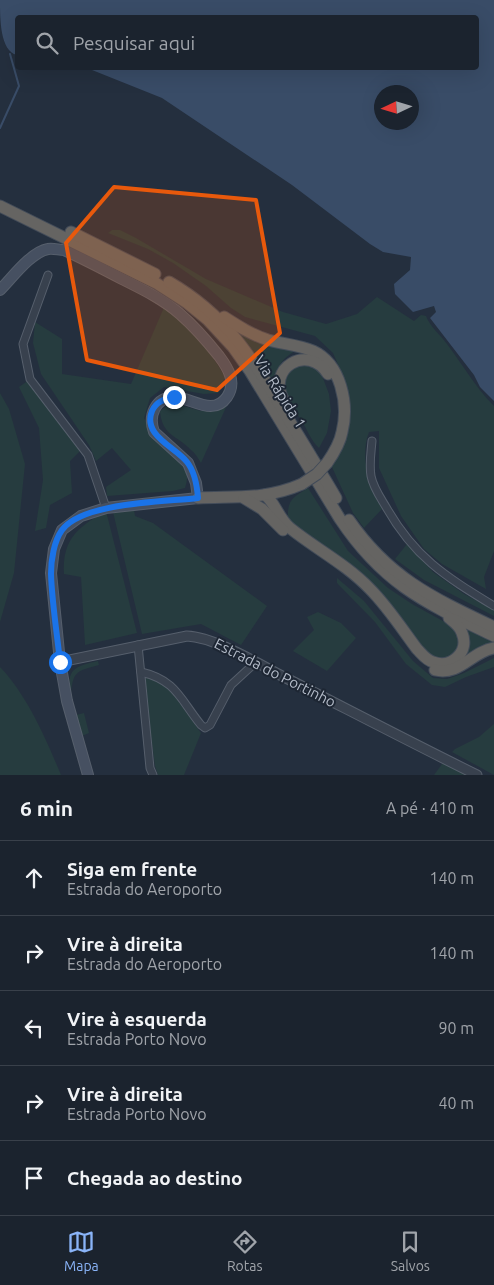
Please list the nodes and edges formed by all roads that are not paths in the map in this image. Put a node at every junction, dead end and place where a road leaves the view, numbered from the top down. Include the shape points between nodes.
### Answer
1 (0, 197) edge
2 (0, 206) edge
3 (53, 228) junction
4 (48, 276) dead end
5 (0, 290) edge
6 (203, 305) junction
7 (372, 441) dead end
8 (322, 460) junction
9 (301, 481) junction
10 (265, 492) junction
11 (285, 492) junction
12 (223, 497) junction
13 (198, 498) junction
14 (244, 498) junction
15 (106, 508) junction
16 (273, 514) junction
17 (494, 606) edge
18 (438, 609) junction
19 (494, 627) edge
20 (494, 636) edge
21 (138, 646) junction
22 (494, 648) edge
23 (60, 662) junction
24 (256, 662) junction
25 (141, 672) junction
26 (88, 775) edge
27 (153, 775) edge
28 (477, 775) edge

1 - 3 highway, Via Rápida 1
2 - 3 highway, Via Rápida 1
3 - 6 highway, Via Rápida 1 via 160,276
3 - 18 highway, Via Rápida 1 via 168,290 218,330 250,371 353,538 393,580
4 - 15 street via 23,344 30,379 88,455
5 - 13 main road via 40,253 51,249 64,250 151,293 199,331 231,376 227,397 218,404 207,406 169,398 157,404 151,414 154,432 188,463
6 - 8 highway, Via Rápida 1 via 232,333
6 - 8 highway via 249,332 314,351 328,363 339,381 345,412 340,440
7 - 17 street via 370,464 374,486 405,536 438,570
8 - 8 highway via 279,390 281,374 287,365 294,362 308,360 320,365 336,394 337,426
8 - 9 highway, bridge via 317,474
8 - 19 highway, Via Rápida 1 via 358,532 385,563 424,592
9 - 10 highway
9 - 11 highway
10 - 11 highway
10 - 12 highway
10 - 14 highway
10 - 16 highway via 271,500
11 - 16 highway
12 - 13 highway
12 - 14 highway
13 - 15 main road
14 - 16 highway
15 - 23 main road via 71,522 62,530 54,549 51,573
16 - 18 highway via 370,588 417,650 430,661 442,664 461,654 464,638 458,626
16 - 22 highway via 280,528 366,592 429,668 451,671
18 - 20 highway, Via Rápida 1
21 - 23 street, Estrada do Portinho
21 - 24 street, Estrada do Portinho via 198,636
21 - 25 street
23 - 26 main road via 67,701
24 - 25 street via 231,685 210,725 205,728 168,682
24 - 28 street, Estrada do Portinho
25 - 27 street

